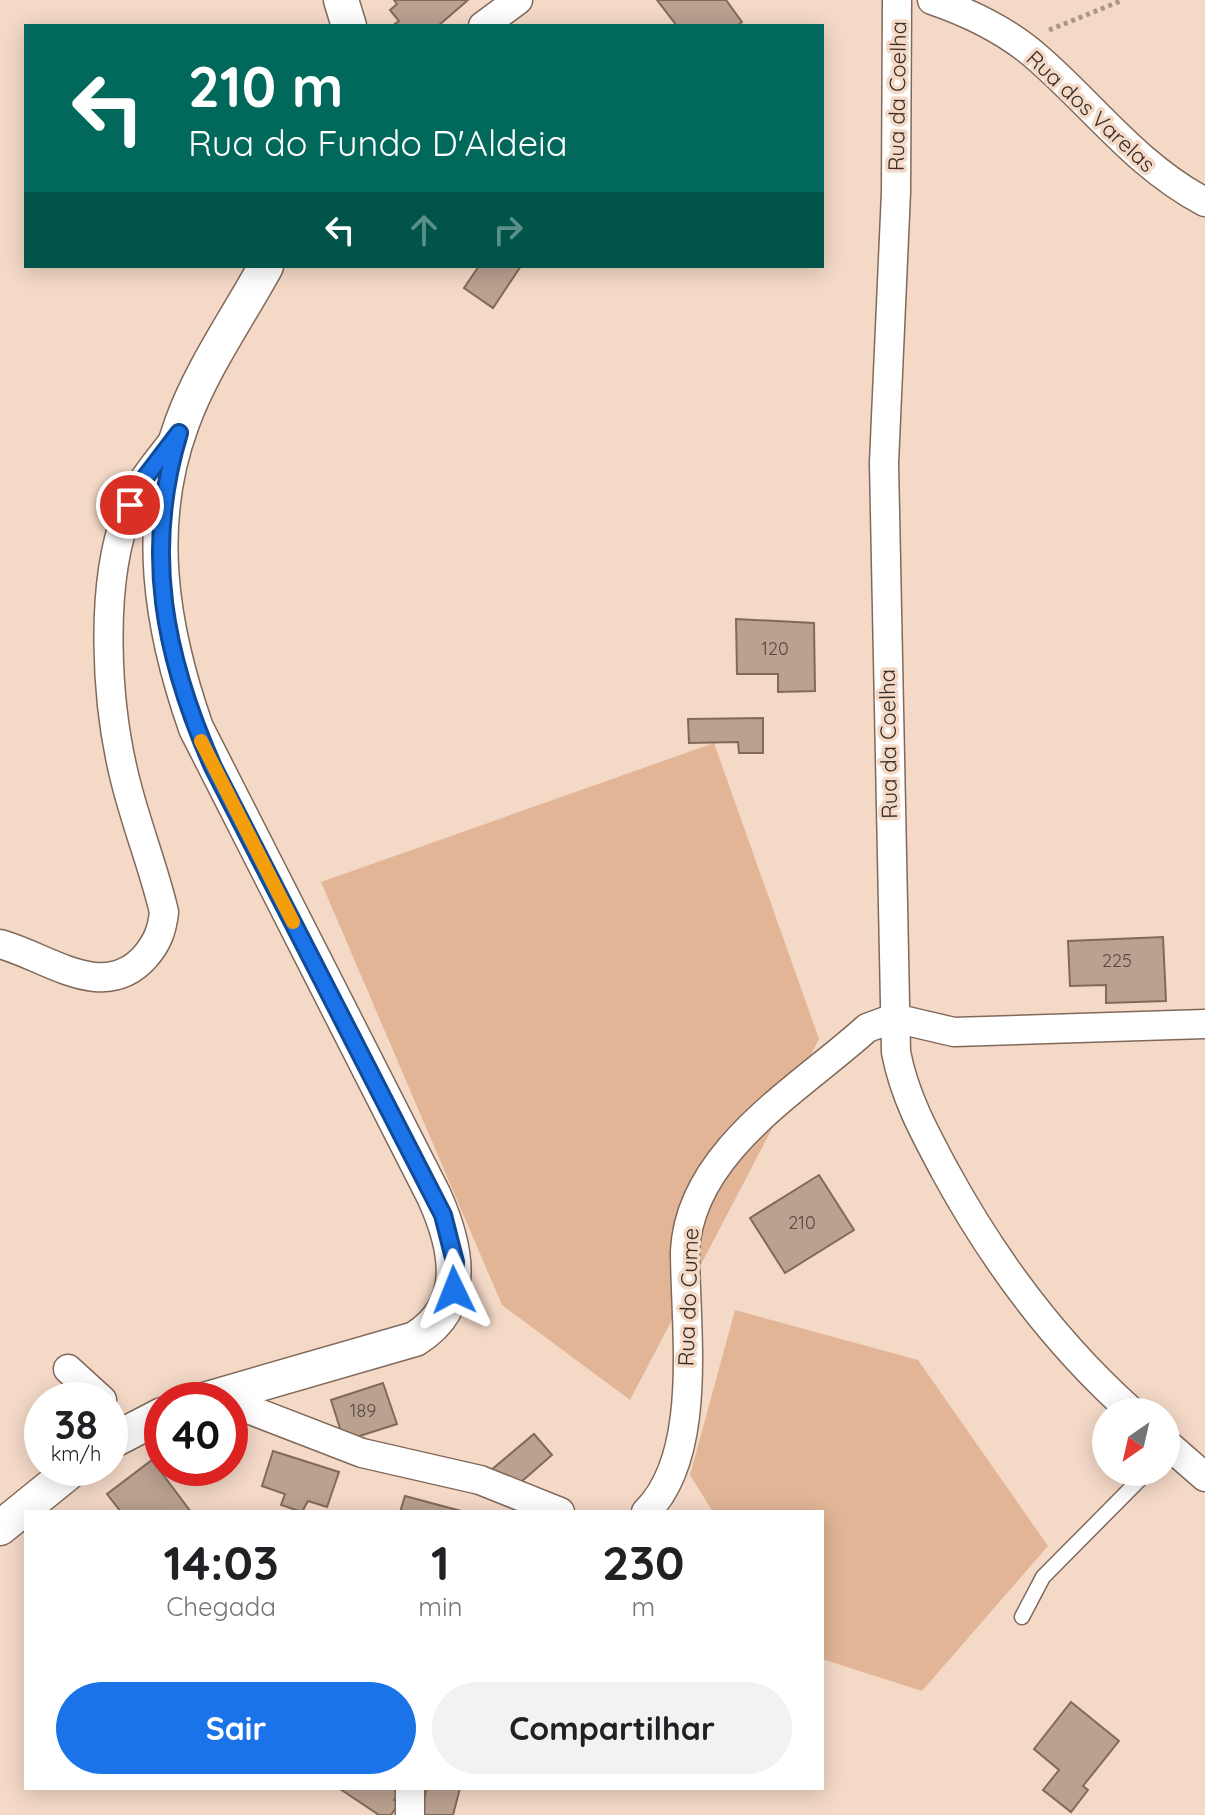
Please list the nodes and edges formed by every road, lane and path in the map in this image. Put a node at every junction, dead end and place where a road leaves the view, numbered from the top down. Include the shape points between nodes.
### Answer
1 (341, 0) edge
2 (518, 0) edge
3 (897, 0) edge
4 (932, 0) edge
5 (1123, 0) edge
6 (348, 24) edge
7 (486, 24) edge
8 (1018, 43) junction
9 (1205, 202) edge
10 (265, 268) edge
11 (179, 433) junction
12 (0, 944) edge
13 (894, 1018) junction
14 (1205, 1024) edge
15 (68, 1369) dead end
16 (82, 1382) edge
17 (248, 1390) edge
18 (1118, 1398) edge
19 (248, 1410) edge
20 (1180, 1457) edge
21 (1205, 1477) edge
22 (52, 1486) edge
23 (1133, 1486) edge
24 (555, 1510) edge
25 (647, 1510) edge
26 (0, 1528) edge
27 (1022, 1617) dead end
28 (410, 1790) edge
29 (410, 1815) edge

1 - 6 street
2 - 7 street
3 - 13 street, Rua da Coelha via 898,119 884,463
4 - 8 street, Rua dos Varelas
5 - 8 path
8 - 9 street, Rua dos Varelas via 1142,160
10 - 11 street
11 - 12 street via 141,483 126,517 116,556 109,654 117,744 164,912 158,939 128,971 99,979
11 - 17 street via 162,500 159,571 182,690 213,767 434,1196 450,1239 456,1277 440,1319 415,1339
13 - 14 street via 954,1032
13 - 18 street, Rua da Coelha via 908,1098 972,1219 1046,1324
13 - 25 street, Rua do Cume via 867,1028 767,1113 702,1190 686,1237 683,1441 669,1480
15 - 16 street
19 - 24 street via 362,1453 480,1480
20 - 21 street
22 - 26 street
23 - 27 lane via 1043,1577
28 - 29 street

